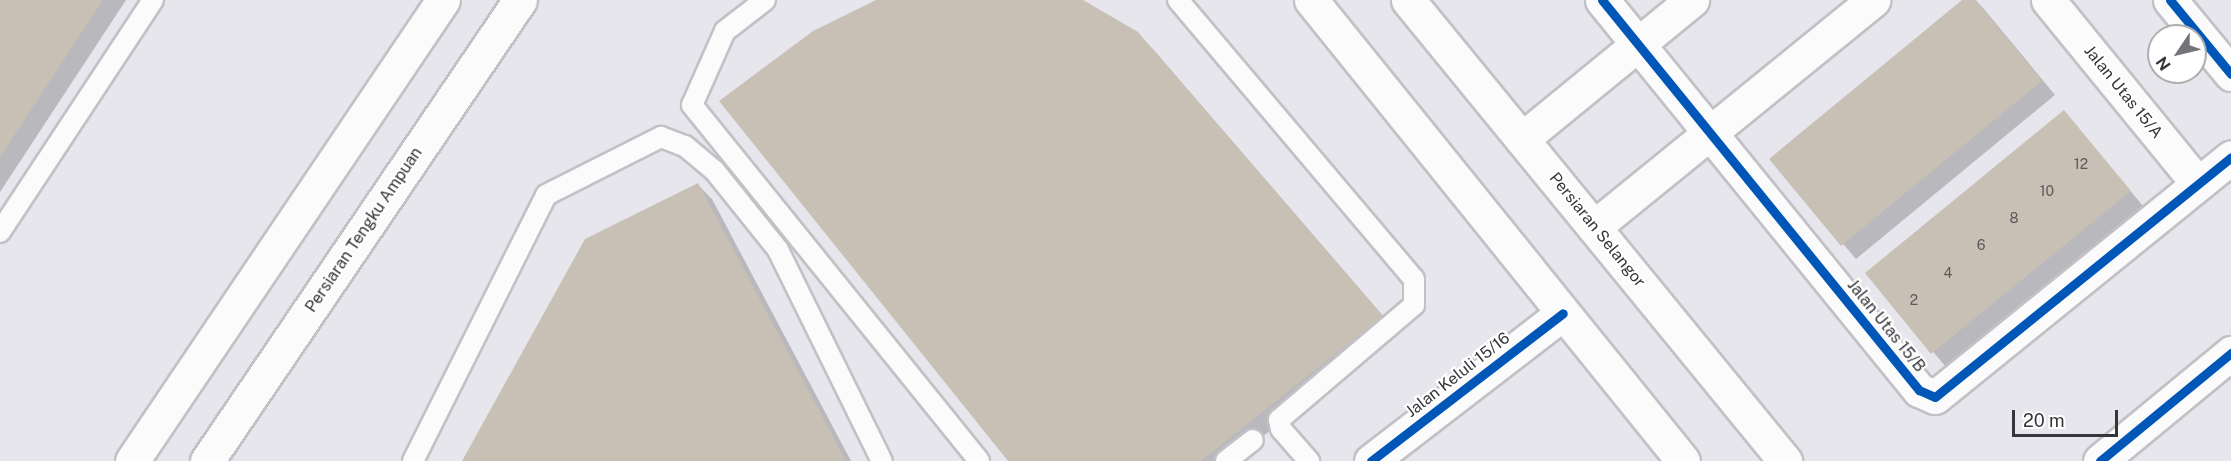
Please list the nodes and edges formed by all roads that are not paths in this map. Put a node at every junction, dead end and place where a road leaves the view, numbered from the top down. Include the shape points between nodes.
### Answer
1 (153, 0) edge
2 (443, 0) edge
3 (520, 0) edge
4 (765, 0) edge
5 (1178, 0) edge
6 (1311, 0) edge
7 (1408, 0) edge
8 (1602, 0) edge
9 (1692, 0) edge
10 (1873, 0) edge
11 (2048, 0) edge
12 (2170, 0) edge
13 (1638, 44) junction
14 (2231, 74) edge
15 (1710, 133) junction
16 (1522, 139) junction
17 (2231, 157) edge
18 (2198, 184) junction
19 (1594, 227) junction
20 (0, 232) edge
21 (1563, 313) junction
22 (2231, 353) edge
23 (1253, 440) dead end
24 (132, 461) edge
25 (207, 461) edge
26 (412, 461) edge
27 (882, 461) edge
28 (979, 461) edge
29 (1226, 461) edge
30 (1309, 461) edge
31 (1371, 461) edge
32 (1683, 461) edge
33 (1785, 461) edge
34 (2100, 461) edge

1 - 20 lane
2 - 24 main road
3 - 25 main road, Persiaran Tengku Ampuan
4 - 28 lane via 725,31 693,105
5 - 30 lane via 1414,279 1414,305 1279,420 1281,429
6 - 21 main road
7 - 16 main road, Persiaran Selangor
8 - 13 main road, Jalan Utas 15/B
9 - 13 main road
10 - 15 main road
11 - 18 main road, Jalan Utas 15/A
12 - 14 main road
13 - 15 main road, Jalan Utas 15/B
13 - 16 main road
15 - 18 main road, Jalan Utas 15/B via 1919,390 1935,397
15 - 19 main road
16 - 19 main road, Persiaran Selangor
17 - 18 main road, Jalan Utas 15/B
19 - 33 main road, Persiaran Selangor
21 - 31 main road, Jalan Keluli 15/16
21 - 32 main road
22 - 34 main road
23 - 29 lane
26 - 27 lane via 546,195 662,137 685,146 714,170 778,249

